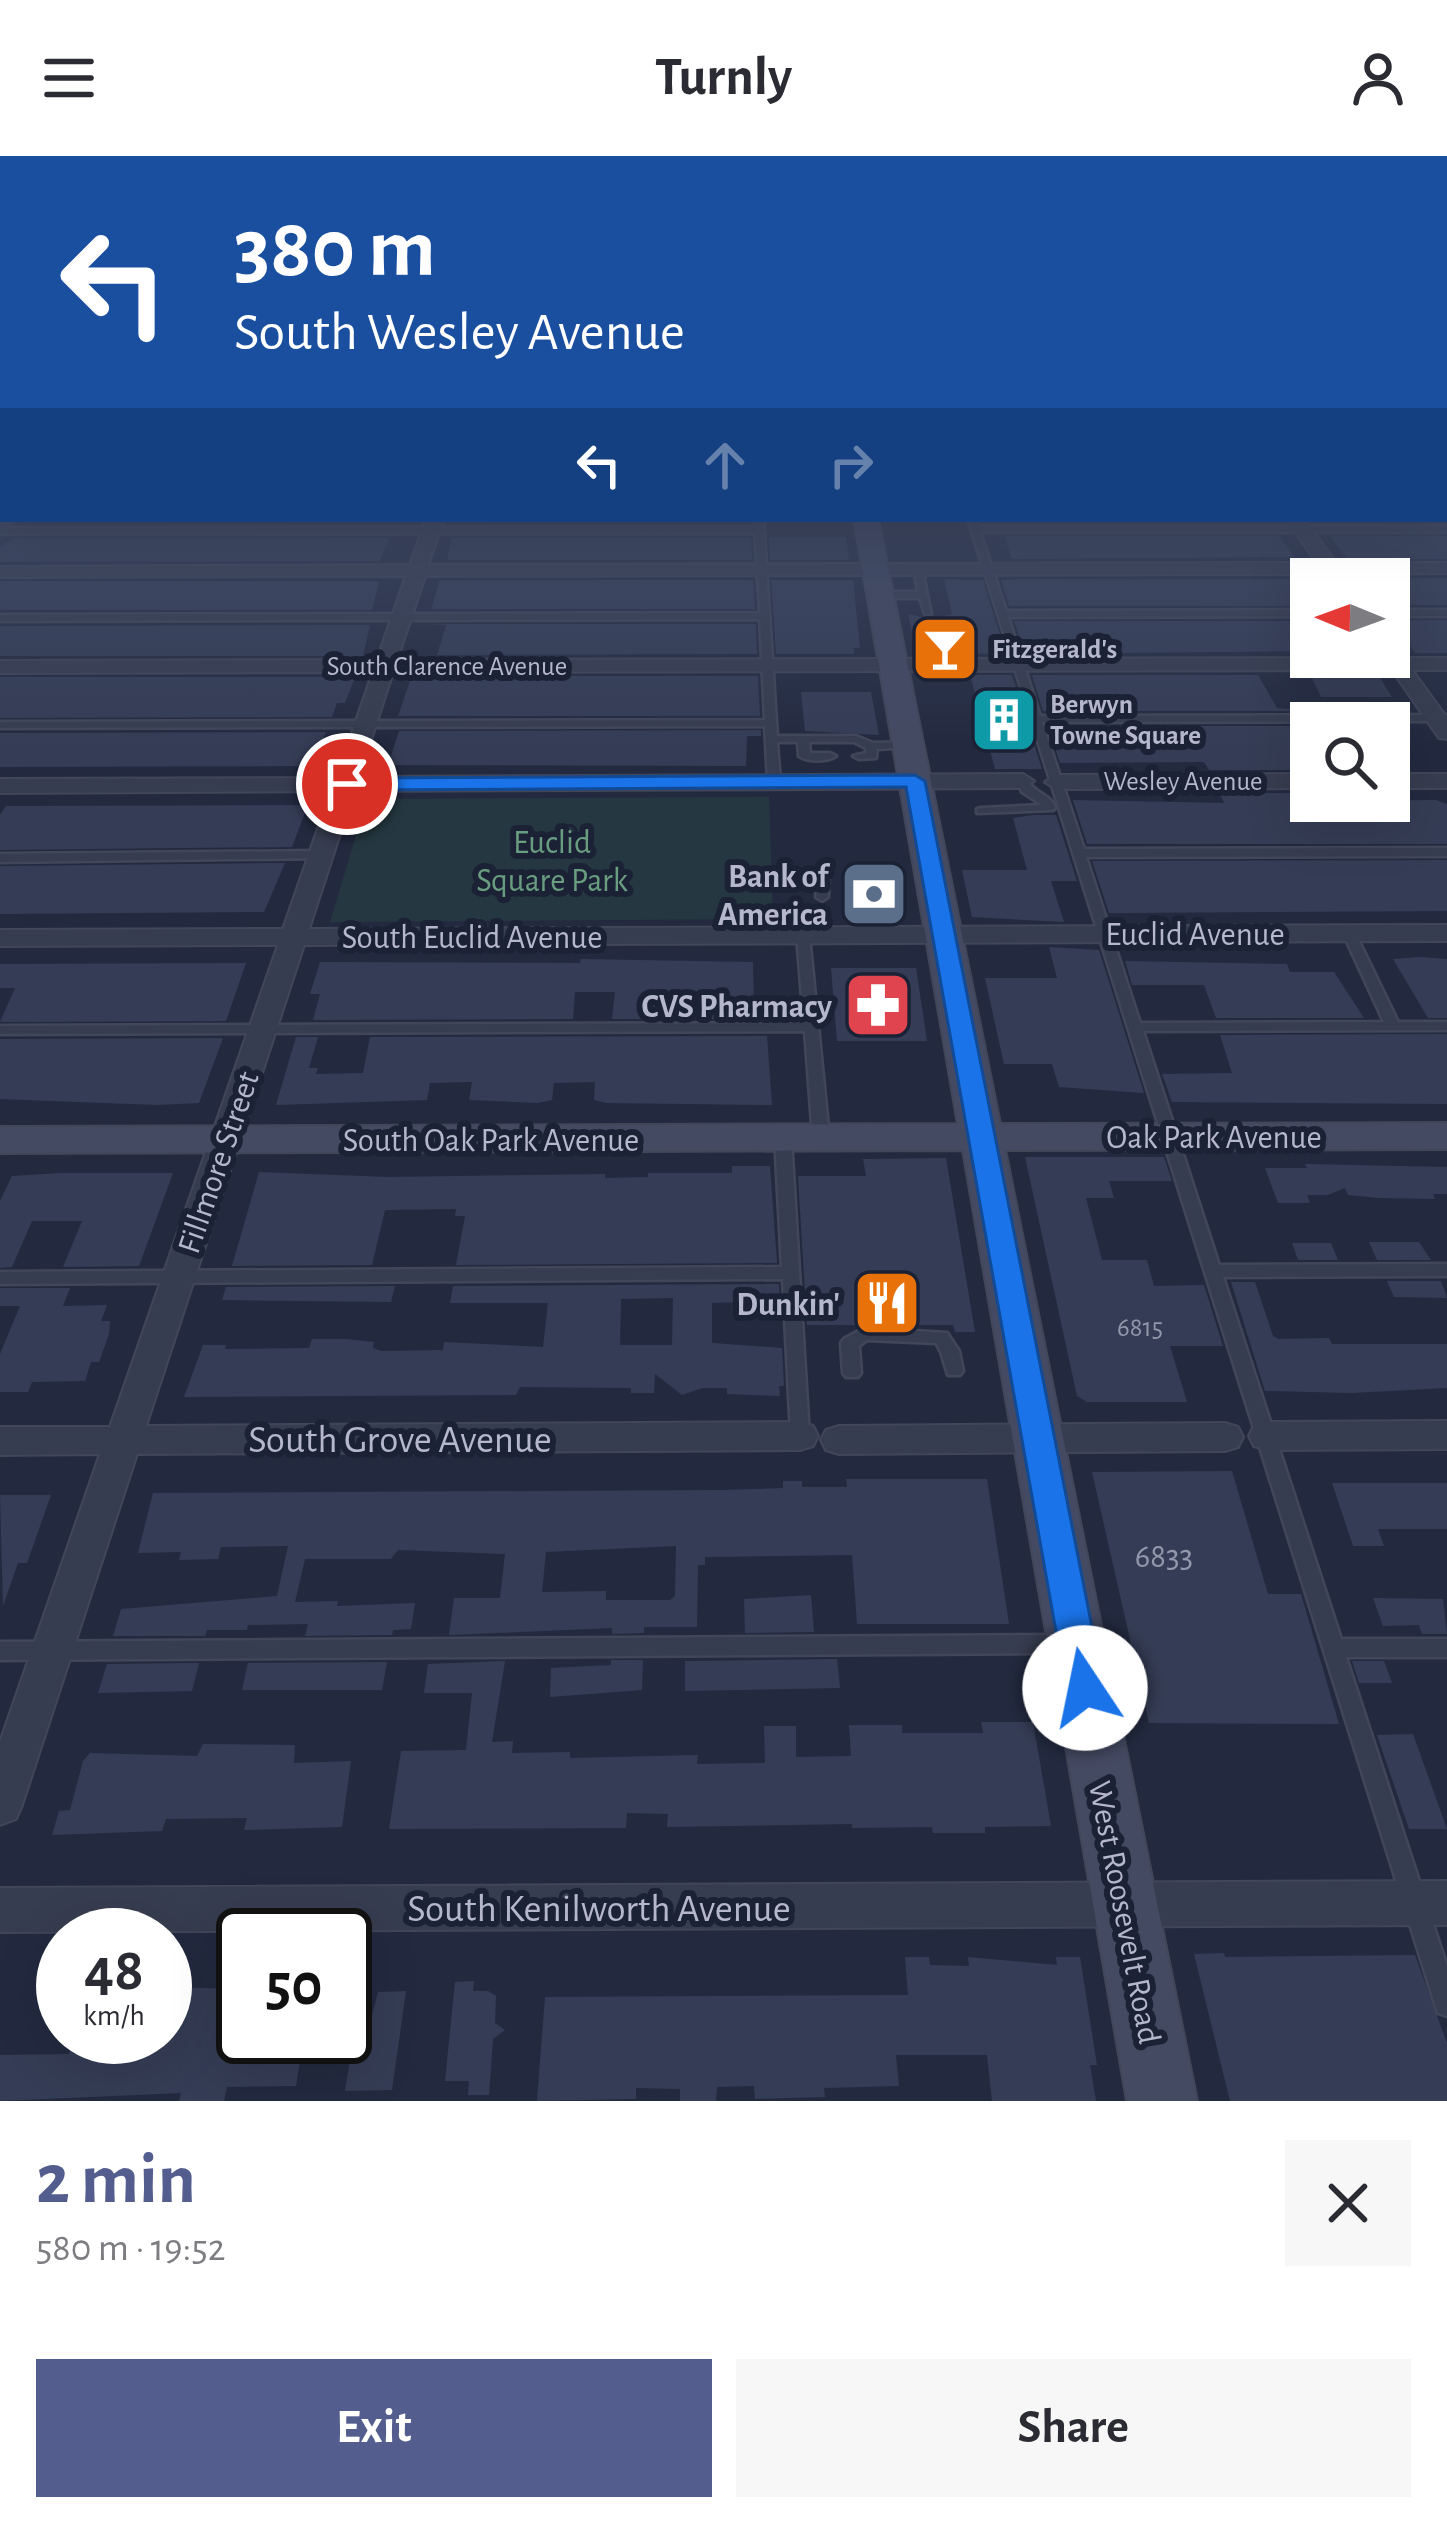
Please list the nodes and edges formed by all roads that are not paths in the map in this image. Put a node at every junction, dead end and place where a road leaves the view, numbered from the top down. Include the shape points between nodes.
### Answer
1 (420, 564) edge
2 (762, 564) edge
3 (875, 564) edge
4 (986, 564) edge
5 (1447, 568) edge
6 (917, 569) junction
7 (988, 569) junction
8 (762, 570) junction
9 (1410, 570) edge
10 (418, 571) junction
11 (0, 572) edge
12 (1290, 573) edge
13 (878, 582) junction
14 (923, 595) junction
15 (928, 612) dead end
16 (1002, 614) junction
17 (1290, 614) edge
18 (1410, 614) edge
19 (1447, 614) edge
20 (765, 616) junction
21 (403, 617) junction
22 (0, 618) edge
23 (1290, 660) edge
24 (1410, 660) edge
25 (893, 664) junction
26 (1018, 664) junction
27 (1447, 664) edge
28 (768, 665) junction
29 (387, 666) junction
30 (0, 668) edge
31 (1409, 678) edge
32 (1036, 719) junction
33 (772, 723) junction
34 (1444, 723) edge
35 (368, 724) junction
36 (0, 725) edge
37 (803, 739) junction
38 (772, 740) junction
39 (908, 745) junction
40 (871, 746) junction
41 (830, 756) dead end
42 (859, 756) dead end
43 (915, 781) junction
44 (1290, 781) edge
45 (1410, 781) edge
46 (1447, 781) edge
47 (773, 782) junction
48 (1023, 782) joint
49 (1056, 782) junction
50 (347, 784) junction
51 (0, 786) edge
52 (981, 811) dead end
53 (1447, 852) edge
54 (1079, 853) junction
55 (322, 855) junction
56 (0, 858) edge
57 (823, 870) dead end
58 (817, 919) junction
59 (1104, 933) junction
60 (1349, 933) junction
61 (1447, 933) edge
62 (944, 934) junction
63 (294, 937) junction
64 (0, 938) edge
65 (1393, 1026) junction
66 (1447, 1026) edge
67 (811, 1027) junction
68 (1134, 1027) junction
69 (262, 1029) junction
70 (0, 1030) edge
71 (1169, 1136) junction
72 (1447, 1136) edge
73 (802, 1137) junction
74 (982, 1137) junction
75 (225, 1139) junction
76 (0, 1140) edge
77 (1447, 1270) edge
78 (1212, 1271) junction
79 (791, 1274) junction
80 (178, 1277) junction
81 (0, 1278) edge
82 (954, 1371) dead end
83 (852, 1372) dead end
84 (800, 1436) joint
85 (1267, 1436) junction
86 (1447, 1436) edge
87 (1225, 1437) dead end
88 (1038, 1439) junction
89 (123, 1440) junction
90 (839, 1440) dead end
91 (0, 1441) edge
92 (1077, 1644) junction
93 (1334, 1648) junction
94 (1447, 1648) edge
95 (0, 1651) edge
96 (52, 1651) junction
97 (0, 1805) edge
98 (1431, 1903) edge
99 (1125, 1905) junction
100 (0, 1910) edge
101 (1447, 2004) edge
102 (1162, 2101) edge

1 - 10 street, Fillmore Street
2 - 8 lane
3 - 13 main road, West Roosevelt Road
4 - 7 lane
5 - 9 street
6 - 7 street
6 - 13 street
6 - 14 lane
7 - 12 street
7 - 16 lane
8 - 10 street
8 - 13 street
8 - 20 lane
10 - 11 street
10 - 21 street, Fillmore Street
13 - 14 lane
13 - 25 main road, West Roosevelt Road
14 - 15 lane
16 - 17 lane
16 - 26 lane
18 - 19 lane
20 - 21 lane
20 - 28 lane
21 - 22 lane
21 - 29 street, Fillmore Street
23 - 26 street, South Clarence Avenue
24 - 27 street, South Clarence Avenue
25 - 26 street, South Clarence Avenue
25 - 28 street, South Clarence Avenue
25 - 39 main road, West Roosevelt Road
26 - 32 lane
28 - 29 street, South Clarence Avenue
28 - 33 lane
29 - 30 street, South Clarence Avenue
29 - 35 street, Fillmore Street
31 - 34 street
32 - 34 lane
32 - 49 lane
33 - 35 lane
33 - 38 lane
35 - 36 lane
35 - 50 street, Fillmore Street
37 - 38 lane
37 - 40 lane
37 - 41 lane via 805,756
38 - 47 lane
39 - 40 lane
39 - 43 main road, West Roosevelt Road
40 - 42 lane via 872,756
43 - 47 street
43 - 48 street
43 - 62 main road, West Roosevelt Road
44 - 49 street, Wesley Avenue
45 - 46 street
47 - 50 street
48 - 52 lane via 1049,808
49 - 54 lane
50 - 51 street
50 - 55 street, Fillmore Street
53 - 54 lane
54 - 59 lane
55 - 56 lane
55 - 63 street, Fillmore Street
57 - 58 lane
58 - 62 street, South Euclid Avenue
58 - 63 street, South Euclid Avenue
58 - 67 lane
59 - 60 street, Euclid Avenue
59 - 62 street, Euclid Avenue
59 - 68 lane
60 - 61 street, Euclid Avenue
60 - 65 lane
62 - 74 main road, West Roosevelt Road
63 - 64 street, South Euclid Avenue
63 - 69 street, Fillmore Street
65 - 66 lane
65 - 68 lane
67 - 69 lane
67 - 73 lane
68 - 71 lane
69 - 70 lane
69 - 75 street, Fillmore Street
71 - 72 main road, Oak Park Avenue
71 - 74 main road, Oak Park Avenue
71 - 78 lane
73 - 74 main road, South Oak Park Avenue
73 - 75 main road, South Oak Park Avenue
73 - 79 lane
74 - 88 main road, West Roosevelt Road
75 - 76 main road, South Oak Park Avenue
75 - 80 street, Fillmore Street
77 - 78 lane
78 - 85 lane
79 - 80 lane
79 - 84 lane
80 - 81 lane
80 - 89 street, Fillmore Street
82 - 83 lane via 947,1344 932,1334 864,1334 850,1343
84 - 89 street, South Grove Avenue
85 - 86 street
85 - 93 lane
87 - 88 street
88 - 90 street
88 - 92 main road, West Roosevelt Road
89 - 91 street, South Grove Avenue
89 - 96 street, Fillmore Street
92 - 96 lane
92 - 99 main road, West Roosevelt Road
93 - 94 lane
93 - 98 lane
95 - 96 lane
96 - 97 street, Fillmore Street
98 - 99 street, South Kenilworth Avenue
98 - 101 lane
99 - 100 street, South Kenilworth Avenue
99 - 102 main road, West Roosevelt Road

